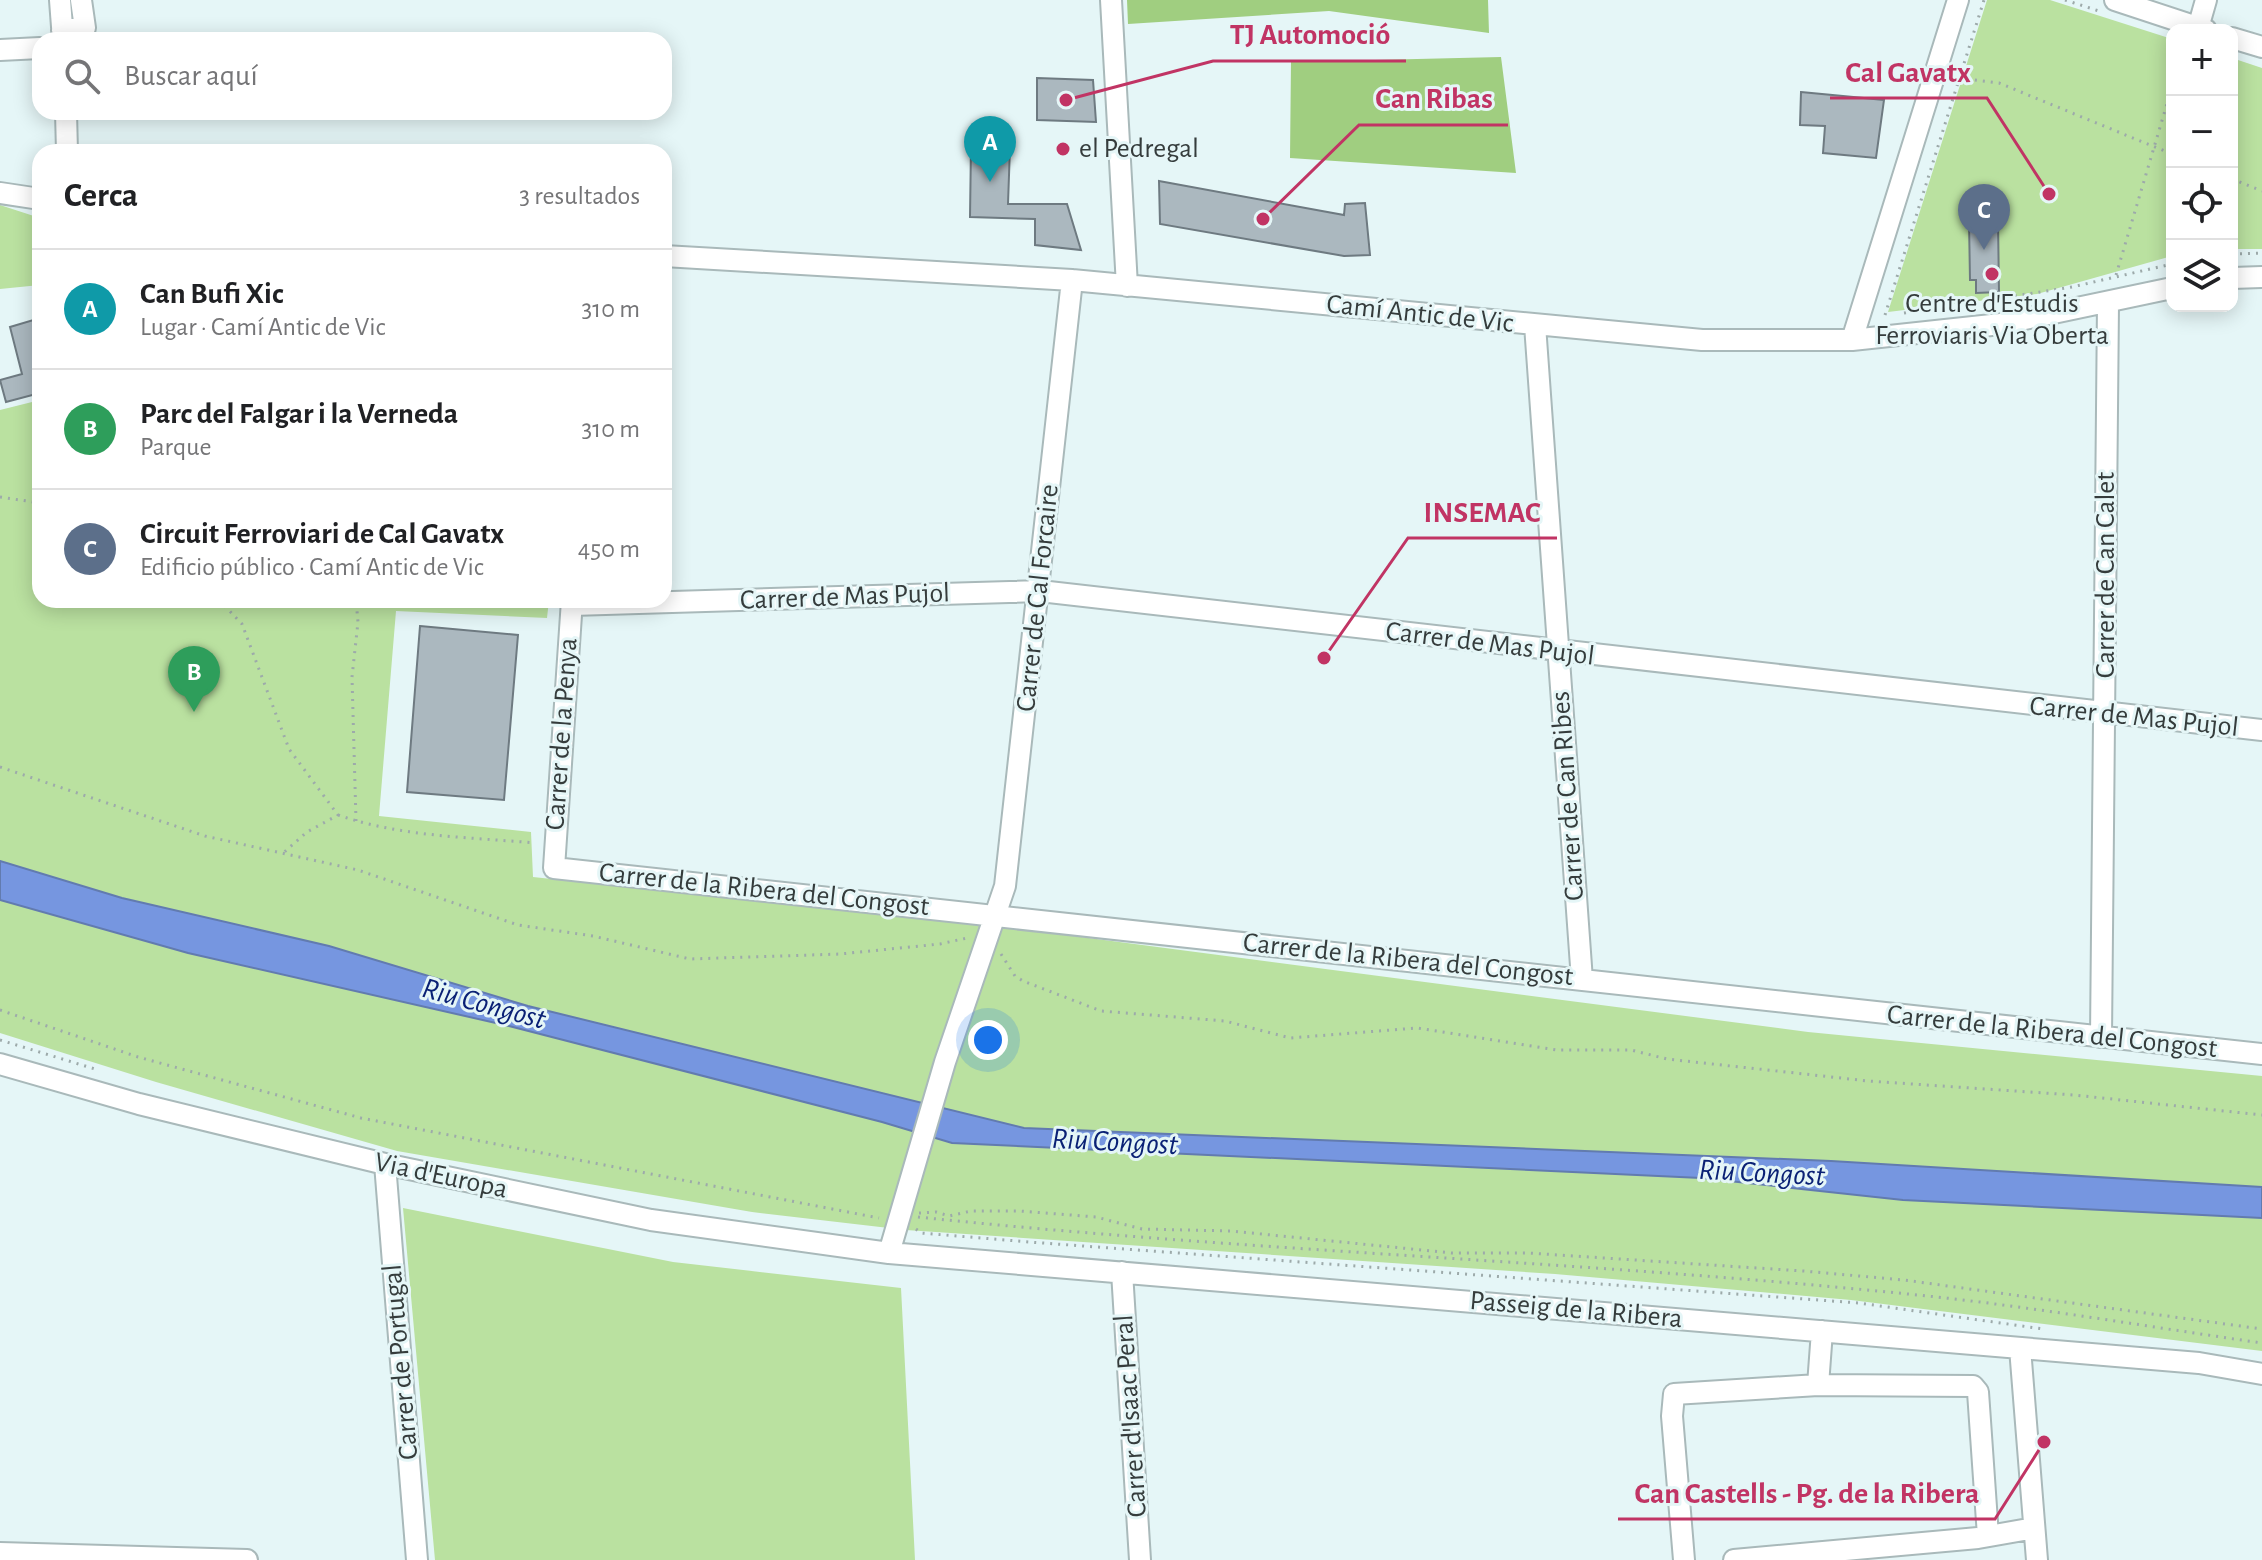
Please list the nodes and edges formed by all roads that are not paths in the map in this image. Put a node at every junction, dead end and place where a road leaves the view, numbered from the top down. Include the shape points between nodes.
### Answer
1 (60, 0) edge
2 (81, 0) edge
3 (1111, 0) edge
4 (1958, 0) edge
5 (2115, 0) edge
6 (2206, 0) edge
7 (2187, 24) edge
8 (2203, 24) edge
9 (62, 32) edge
10 (72, 32) edge
11 (2238, 40) edge
12 (2262, 47) edge
13 (32, 48) edge
14 (0, 50) edge
15 (66, 120) edge
16 (67, 144) edge
17 (0, 193) edge
18 (32, 198) edge
19 (672, 256) edge
20 (2262, 277) edge
21 (2238, 278) edge
22 (1072, 280) junction
23 (1127, 286) junction
24 (2166, 290) edge
25 (2108, 304) junction
26 (1535, 325) junction
27 (1852, 340) junction
28 (1040, 591) junction
29 (672, 600) edge
30 (572, 608) edge
31 (1558, 652) junction
32 (2105, 715) junction
33 (2262, 730) edge
34 (554, 868) joint
35 (993, 923) junction
36 (1582, 980) junction
37 (2101, 1037) junction
38 (2262, 1054) edge
39 (0, 1064) edge
40 (385, 1164) junction
41 (889, 1253) junction
42 (1122, 1272) junction
43 (1822, 1331) junction
44 (2020, 1348) junction
45 (2262, 1374) edge
46 (1818, 1385) junction
47 (2034, 1528) junction
48 (1988, 1536) junction
49 (0, 1553) edge
50 (247, 1560) edge
51 (417, 1560) edge
52 (1140, 1560) edge
53 (1684, 1560) edge
54 (1734, 1560) edge
55 (2037, 1560) edge

1 - 9 street
2 - 10 street via 85,28
3 - 23 street
4 - 27 street
5 - 7 street
6 - 8 street
11 - 12 street
13 - 14 street
15 - 16 street
17 - 18 street
19 - 22 street, Camí Antic de Vic
20 - 21 street
22 - 23 street, Camí Antic de Vic
22 - 28 street, Carrer de Cal Forcaire
23 - 26 street, Camí Antic de Vic
24 - 25 street, Camí Antic de Vic
25 - 27 street, Camí Antic de Vic via 2001,324
25 - 32 street, Carrer de Can Calet
26 - 27 street, Camí Antic de Vic via 1702,340
26 - 31 street, Carrer de Can Ribes
28 - 29 street, Carrer de Mas Pujol
28 - 31 street, Carrer de Mas Pujol
28 - 35 street, Carrer de Cal Forcaire via 1005,886
30 - 34 street, Carrer de la Penya
31 - 32 street, Carrer de Mas Pujol
31 - 36 street, Carrer de Can Ribes
32 - 33 street, Carrer de Mas Pujol
32 - 37 street, Carrer de Can Calet
34 - 35 street, Carrer de la Ribera del Congost
35 - 36 street, Carrer de la Ribera del Congost
35 - 41 street, Carrer de Cal Forcaire
36 - 37 street, Carrer de la Ribera del Congost
37 - 38 street, Carrer de la Ribera del Congost
39 - 40 street, Via d'Europa
40 - 41 street, Via d'Europa via 651,1220
40 - 51 street, Carrer de Portugal
41 - 42 street, Passeig de la Ribera
42 - 43 street, Passeig de la Ribera
42 - 52 street, Carrer d'Isaac Peral
43 - 44 street, Passeig de la Ribera
43 - 46 street
44 - 45 street, Passeig de la Ribera via 2199,1363
44 - 47 street
46 - 48 street via 1973,1386 1978,1392
46 - 53 street via 1674,1394
47 - 48 street
47 - 55 street
48 - 54 street
49 - 50 street

